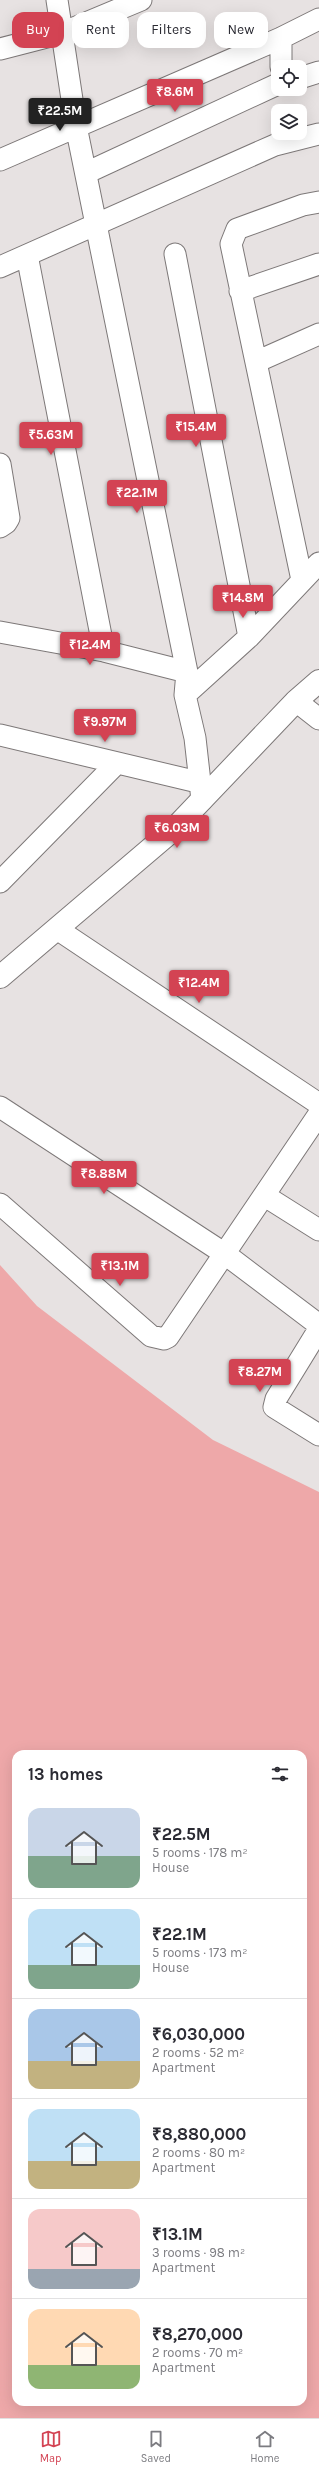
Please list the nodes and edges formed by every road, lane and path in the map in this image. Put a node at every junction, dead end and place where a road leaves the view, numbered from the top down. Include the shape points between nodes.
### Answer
1 (57, 0) edge
2 (141, 0) edge
3 (59, 12) edge
4 (319, 19) edge
5 (64, 32) edge
6 (280, 38) junction
7 (12, 46) edge
8 (64, 46) edge
9 (0, 49) edge
10 (281, 60) edge
11 (319, 72) edge
12 (307, 76) edge
13 (271, 87) edge
14 (76, 126) junction
15 (319, 134) edge
16 (0, 160) edge
17 (86, 173) junction
18 (319, 202) edge
19 (96, 224) junction
20 (175, 254) dead end
21 (27, 255) junction
22 (319, 264) edge
23 (0, 267) edge
24 (240, 291) junction
25 (319, 334) edge
26 (256, 362) junction
27 (0, 464) edge
28 (0, 527) edge
29 (319, 564) edge
30 (302, 580) junction
31 (0, 632) edge
32 (249, 637) junction
33 (104, 651) junction
34 (187, 672) junction
35 (319, 681) edge
36 (185, 695) junction
37 (296, 701) junction
38 (319, 719) edge
39 (0, 735) edge
40 (117, 763) junction
41 (202, 792) junction
42 (0, 882) edge
43 (57, 929) junction
44 (0, 976) edge
45 (319, 1104) edge
46 (0, 1107) edge
47 (319, 1114) edge
48 (265, 1196) junction
49 (0, 1204) edge
50 (319, 1230) edge
51 (225, 1254) junction
52 (319, 1326) edge
53 (319, 1329) edge
54 (319, 1435) edge

1 - 3 street
2 - 5 street
4 - 6 street
6 - 10 street
6 - 14 street
7 - 9 street
8 - 14 street
11 - 12 street
13 - 17 street
14 - 16 street
14 - 17 street
15 - 19 street via 275,145
17 - 19 street
18 - 24 street via 303,205 237,230 231,244
19 - 21 street
19 - 34 street
20 - 32 street
21 - 23 street
21 - 33 street
22 - 24 street
24 - 26 street
25 - 26 street
26 - 30 street
27 - 28 street via 9,518
29 - 30 street
30 - 32 street
31 - 33 street
32 - 36 street
33 - 34 street
34 - 36 street
35 - 37 street
36 - 41 street via 196,738
37 - 38 street
37 - 41 street
39 - 40 street
40 - 41 street
40 - 42 street
41 - 43 street via 174,829
43 - 44 street
43 - 45 street
46 - 51 street
47 - 48 street
48 - 50 street
48 - 51 street
49 - 51 street via 151,1336 160,1340 168,1337
51 - 52 street
53 - 54 street via 276,1399 274,1408

